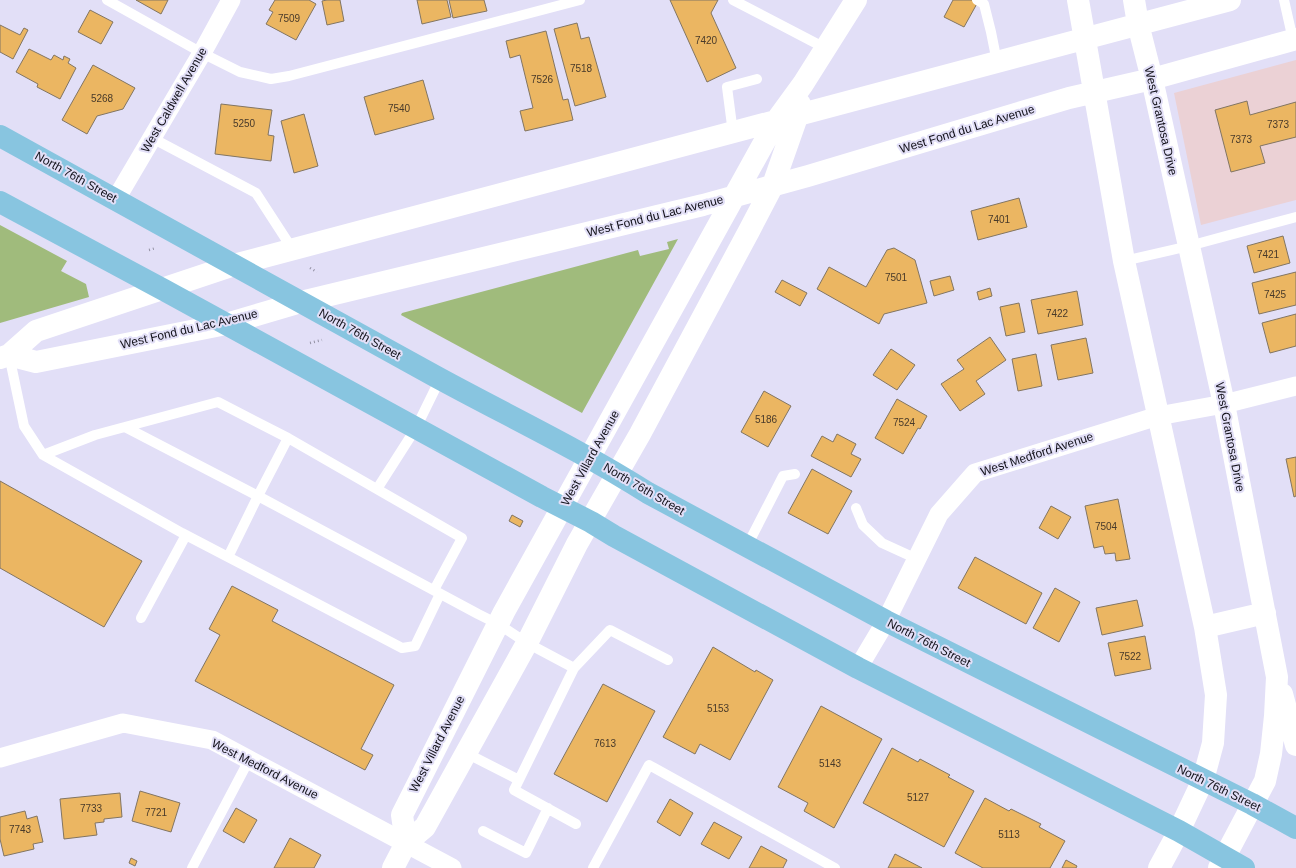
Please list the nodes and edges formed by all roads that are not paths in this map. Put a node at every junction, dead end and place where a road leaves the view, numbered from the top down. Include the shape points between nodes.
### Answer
1 (107, 0) edge
2 (231, 0) edge
3 (580, 0) edge
4 (733, 0) edge
5 (856, 0) edge
6 (977, 0) edge
7 (1078, 0) edge
8 (1134, 0) edge
9 (1230, 0) edge
10 (1284, 0) edge
11 (1138, 24) junction
12 (1085, 38) junction
13 (1295, 39) edge
14 (825, 48) junction
15 (202, 54) junction
16 (997, 62) junction
17 (756, 79) dead end
18 (1152, 79) junction
19 (803, 84) junction
20 (1094, 92) junction
21 (798, 114) junction
22 (776, 121) junction
23 (733, 133) junction
24 (0, 136) edge
25 (152, 138) junction
26 (773, 185) junction
27 (735, 196) junction
28 (116, 199) junction
29 (0, 202) edge
30 (1296, 217) edge
31 (1189, 246) junction
32 (293, 250) junction
33 (1124, 261) junction
34 (234, 265) junction
35 (164, 290) junction
36 (301, 302) junction
37 (226, 324) junction
38 (4, 356) edge
39 (440, 379) junction
40 (1296, 386) edge
41 (1224, 404) junction
42 (1158, 416) junction
43 (125, 427) junction
44 (416, 428) junction
45 (288, 438) junction
46 (43, 455) junction
47 (590, 458) junction
48 (617, 474) junction
49 (795, 474) dead end
50 (377, 489) junction
51 (258, 496) junction
52 (562, 507) junction
53 (856, 508) dead end
54 (591, 522) junction
55 (186, 535) junction
56 (747, 546) junction
57 (228, 557) junction
58 (917, 559) junction
59 (437, 592) junction
60 (1265, 613) junction
61 (141, 618) dead end
62 (886, 621) junction
63 (498, 624) junction
64 (1205, 627) junction
65 (527, 643) junction
66 (668, 660) dead end
67 (574, 668) junction
68 (858, 668) junction
69 (1277, 677) junction
70 (1296, 745) edge
71 (466, 753) junction
72 (0, 758) edge
73 (249, 760) junction
74 (519, 780) junction
75 (1203, 780) junction
76 (1252, 804) junction
77 (548, 808) junction
78 (576, 824) dead end
79 (1296, 828) edge
80 (483, 830) dead end
81 (1179, 831) junction
82 (406, 843) junction
83 (1222, 862) edge
84 (192, 868) edge
85 (393, 868) edge
86 (452, 868) edge
87 (593, 868) edge
88 (835, 868) edge
89 (1159, 868) edge
90 (1244, 868) edge

1 - 15 lane
2 - 15 street, West Caldwell Avenue
3 - 15 lane via 271,79 240,72
4 - 14 lane
5 - 14 street, West Villard Avenue
6 - 16 lane via 984,4
7 - 12 street
8 - 11 street, West Grantosa Drive
9 - 11 street
10 - 13 lane
11 - 12 street
11 - 18 street, West Grantosa Drive
12 - 16 street
12 - 20 street
13 - 18 street, West Fond du Lac Avenue
14 - 19 street, West Villard Avenue
15 - 25 street, West Caldwell Avenue
16 - 21 street
17 - 23 lane via 727,87
18 - 20 street, West Fond du Lac Avenue
18 - 31 street, West Grantosa Drive
19 - 21 street, West Villard Avenue
19 - 22 street, West Villard Avenue
20 - 26 street, West Fond du Lac Avenue
20 - 33 street
21 - 22 street
21 - 26 street, West Villard Avenue
22 - 23 street
22 - 27 street, West Villard Avenue
23 - 32 street
24 - 28 main road, North 76th Street
25 - 28 street, West Caldwell Avenue
25 - 32 lane via 256,192
26 - 27 street, West Fond du Lac Avenue
26 - 48 street, West Villard Avenue
27 - 36 street, West Fond du Lac Avenue
27 - 47 street, West Villard Avenue
28 - 34 main road, North 76th Street
29 - 35 main road
30 - 31 lane
31 - 33 lane
31 - 41 street, West Grantosa Drive
32 - 34 street
33 - 42 street
34 - 35 street
34 - 36 main road, North 76th Street
35 - 37 main road
35 - 38 street via 36,331
36 - 37 street, West Fond du Lac Avenue
36 - 39 main road, North 76th Street
37 - 38 street, West Fond du Lac Avenue via 36,362
37 - 44 main road
38 - 46 lane via 24,426
39 - 44 lane
39 - 47 main road, North 76th Street
40 - 41 street, West Medford Avenue
41 - 42 street, West Medford Avenue
41 - 60 street, West Grantosa Drive
42 - 58 street, West Medford Avenue via 975,473 939,514
42 - 64 street
43 - 45 lane via 218,402
43 - 46 lane via 95,435
43 - 51 lane
44 - 50 lane
44 - 52 main road
45 - 50 lane
45 - 51 lane
46 - 55 lane
47 - 48 main road, North 76th Street
47 - 52 street, West Villard Avenue
48 - 54 street, West Villard Avenue
48 - 56 main road, North 76th Street
49 - 56 lane via 783,476
50 - 59 lane via 462,538
51 - 57 lane
51 - 59 lane
52 - 54 main road
52 - 63 street, West Villard Avenue
53 - 58 lane via 864,525 882,543
54 - 65 street, West Villard Avenue via 577,544
54 - 68 main road
55 - 57 lane
55 - 61 lane
56 - 62 main road, North 76th Street
57 - 59 lane via 402,648 415,646
58 - 62 street, West Medford Avenue
59 - 63 lane
60 - 64 street
60 - 69 street, West Grantosa Drive
62 - 68 street, West Medford Avenue
62 - 75 main road, North 76th Street
63 - 65 lane
63 - 82 street, West Villard Avenue via 402,815
64 - 75 street via 1216,695 1213,743
65 - 67 lane
65 - 71 street, West Villard Avenue
66 - 67 lane via 610,630
67 - 74 lane
68 - 81 main road
69 - 70 street
69 - 76 street, West Grantosa Drive via 1271,754 1263,786
71 - 74 lane
71 - 82 street, West Villard Avenue via 425,827
72 - 73 street, West Medford Avenue via 123,723 212,740
73 - 82 street, West Medford Avenue
73 - 84 lane
74 - 77 lane via 514,790
75 - 76 main road, North 76th Street
75 - 81 street
76 - 79 main road, North 76th Street
76 - 83 street, West Grantosa Drive
77 - 78 lane
77 - 80 lane via 526,853
81 - 83 main road
81 - 89 street
82 - 85 street, West Villard Avenue
82 - 86 street, West Medford Avenue
83 - 90 main road
87 - 88 lane via 649,765

